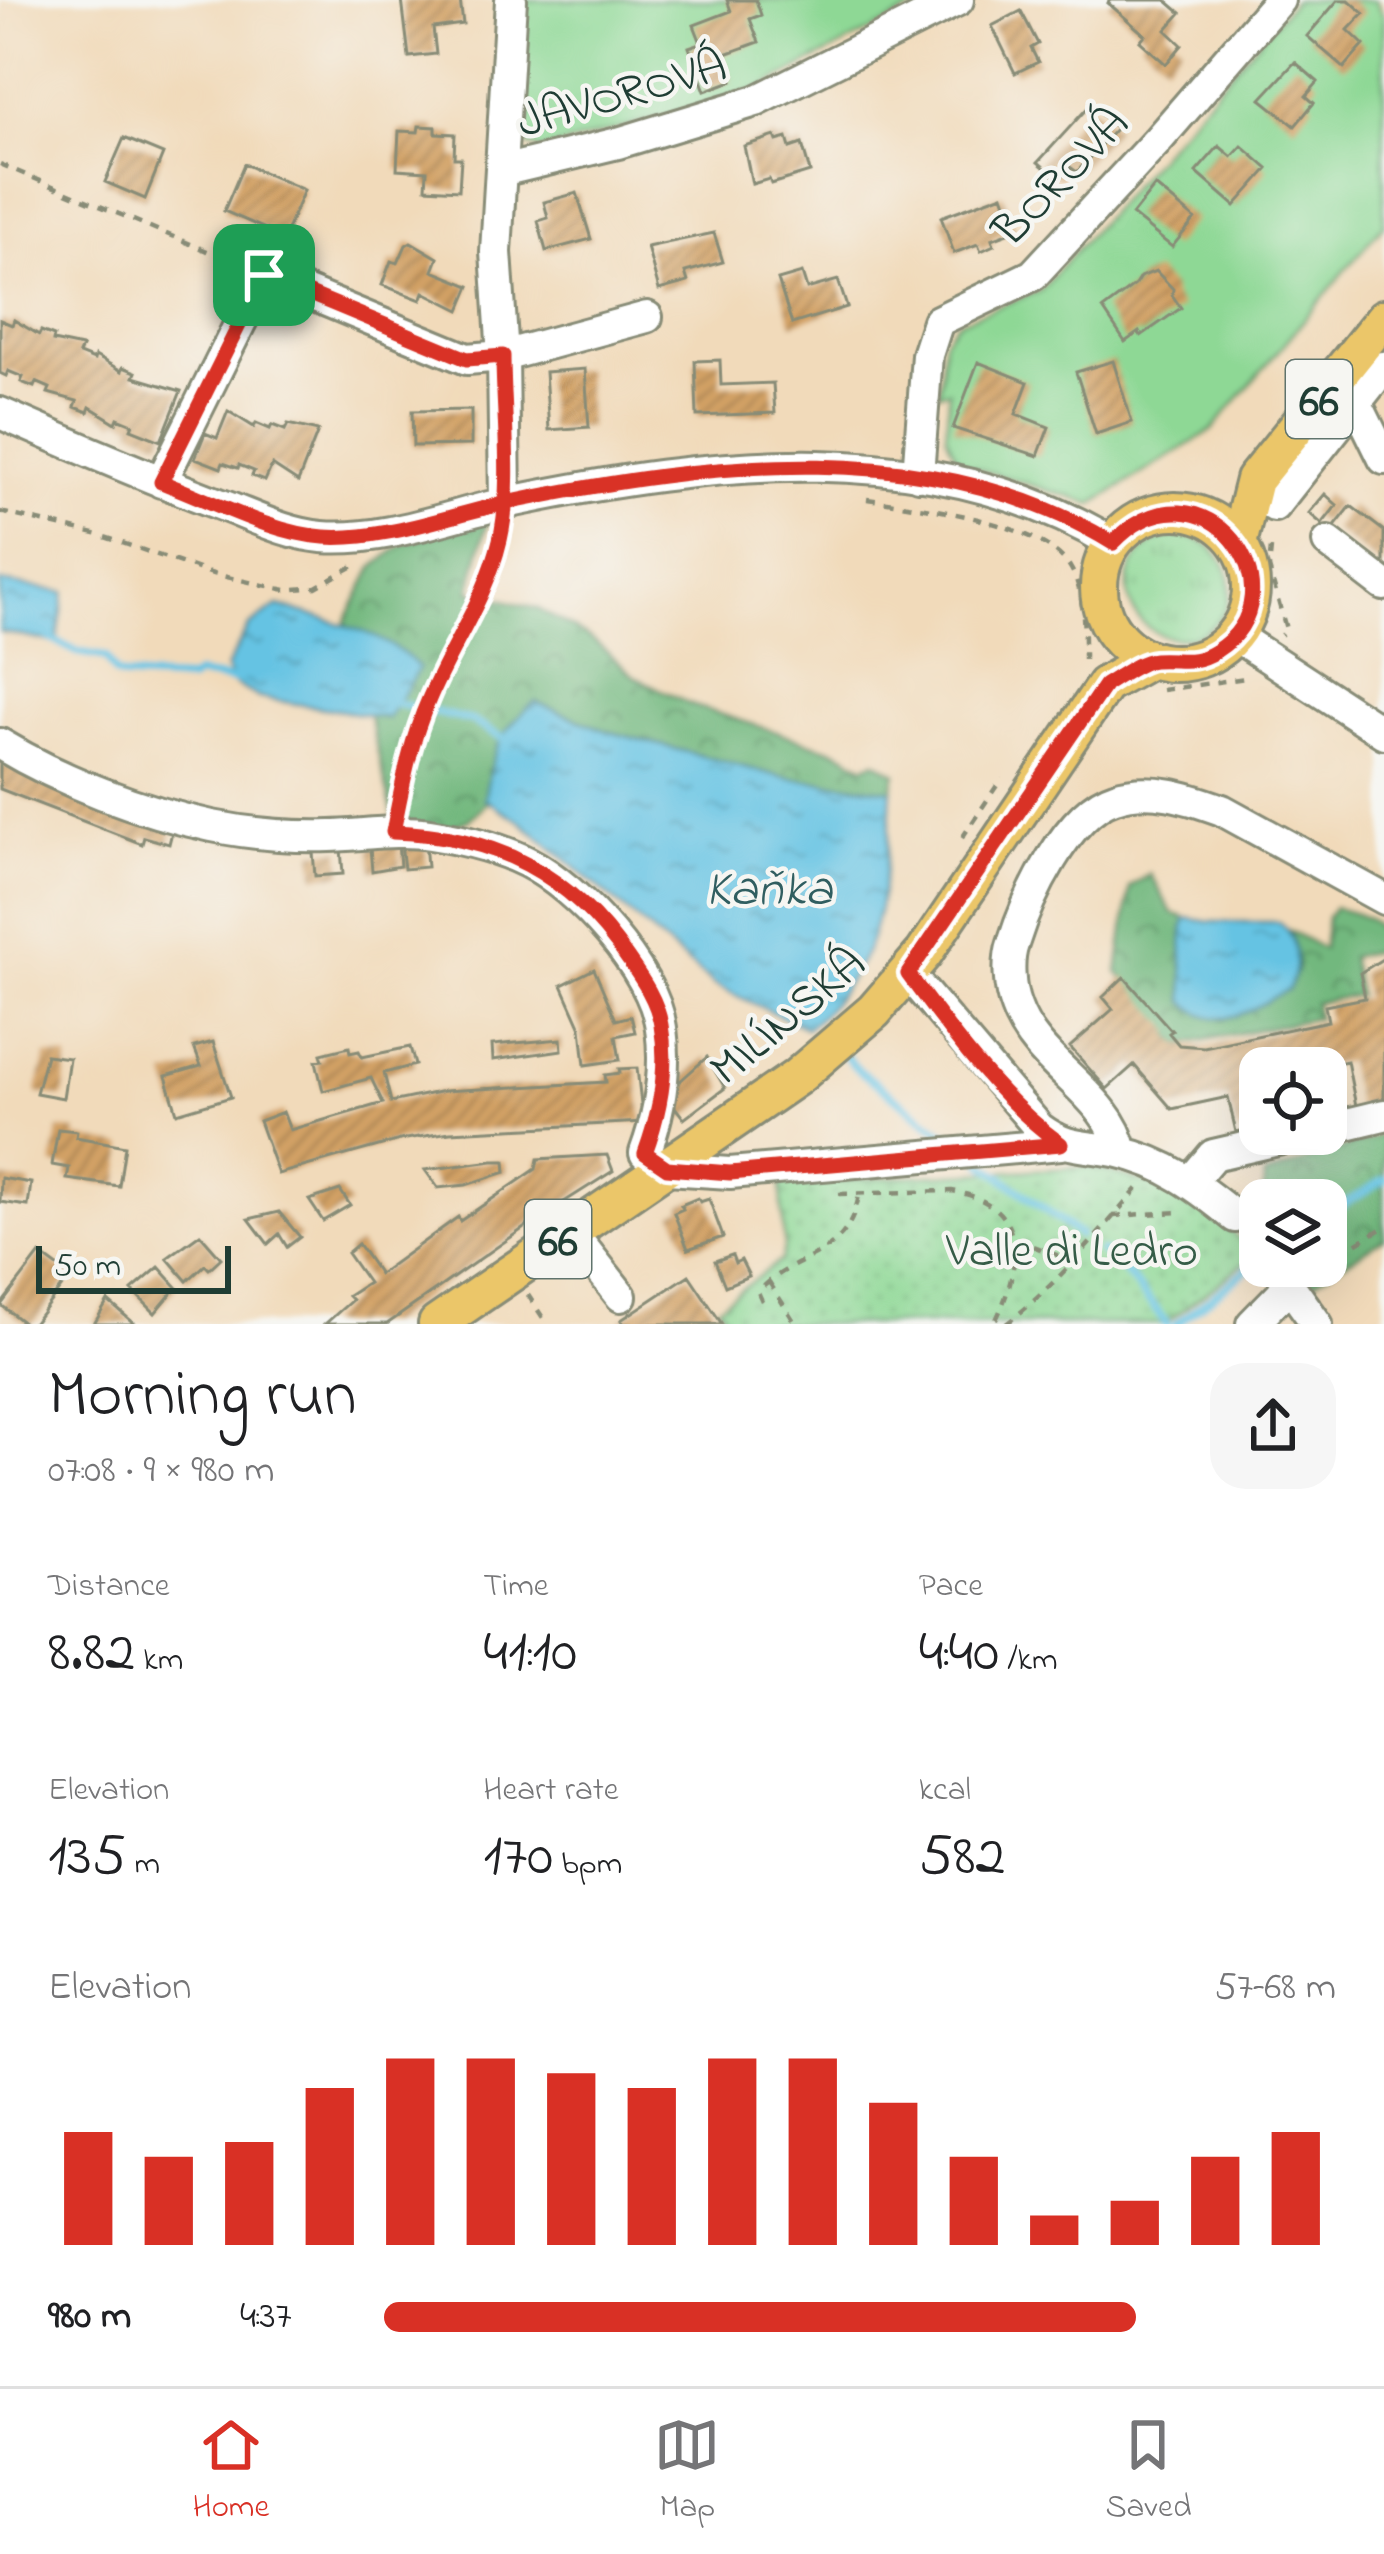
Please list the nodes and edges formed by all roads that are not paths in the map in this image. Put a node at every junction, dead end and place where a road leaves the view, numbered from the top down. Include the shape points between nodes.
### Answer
1 (511, 0) edge
2 (958, 0) edge
3 (1279, 0) edge
4 (501, 171) junction
5 (647, 317) dead end
6 (1384, 318) edge
7 (503, 356) junction
8 (1384, 367) edge
9 (1356, 402) junction
10 (0, 413) edge
11 (1384, 459) edge
12 (918, 476) junction
13 (161, 482) junction
14 (1264, 493) junction
15 (505, 503) junction
16 (1188, 512) junction
17 (1328, 542) dead end
18 (1113, 543) junction
19 (1238, 544) junction
20 (1384, 585) edge
21 (1108, 624) junction
22 (1234, 635) junction
23 (1151, 659) junction
24 (1105, 685) junction
25 (1384, 733) edge
26 (0, 744) edge
27 (1384, 899) edge
28 (908, 974) junction
29 (1384, 1114) edge
30 (1347, 1124) edge
31 (1061, 1144) junction
32 (1239, 1149) edge
33 (1121, 1152) junction
34 (656, 1161) junction
35 (1191, 1181) junction
36 (1230, 1213) road end
37 (570, 1231) junction
38 (621, 1296) dead end
39 (436, 1324) edge
40 (1252, 1324) edge
41 (1317, 1324) edge

1 - 4 street
2 - 4 street, JAVOROVÁ via 756,101
3 - 12 street, BOROVÁ via 1033,275 938,321 927,355
4 - 7 street
5 - 7 street
6 - 14 main road, 66
7 - 13 street via 467,359 264,275
7 - 15 street
8 - 9 street
9 - 11 street
9 - 14 street
10 - 13 street
12 - 15 street via 825,466 710,468
12 - 18 street via 1044,507
13 - 15 street via 324,537
14 - 16 main road, 66
14 - 19 main road
16 - 18 main road via 1146,516
16 - 19 main road
17 - 20 street
18 - 21 main road via 1099,582
19 - 22 main road via 1252,590
21 - 23 main road
21 - 24 main road
22 - 23 main road, MILÍNSKÁ via 1197,660
22 - 25 street
23 - 24 main road, MILÍNSKÁ / 66
24 - 28 main road, MILÍNSKÁ / 66
26 - 34 street via 148,810 214,826 271,835 393,832 468,841 527,862 572,893 649,988 664,1078
27 - 33 street via 1193,800 1141,793 1093,808 1051,860 1011,947 1010,973 1028,1034 1117,1129
28 - 31 street via 1000,1087
28 - 34 main road, MILÍNSKÁ / 66 via 797,1077
29 - 30 street
31 - 33 street
31 - 34 street via 730,1173
32 - 35 street via 1214,1155
33 - 35 street
34 - 37 main road, MILÍNSKÁ / 66
35 - 36 street
37 - 38 street
37 - 39 main road, MILÍNSKÁ / 66
40 - 41 street via 1287,1281

